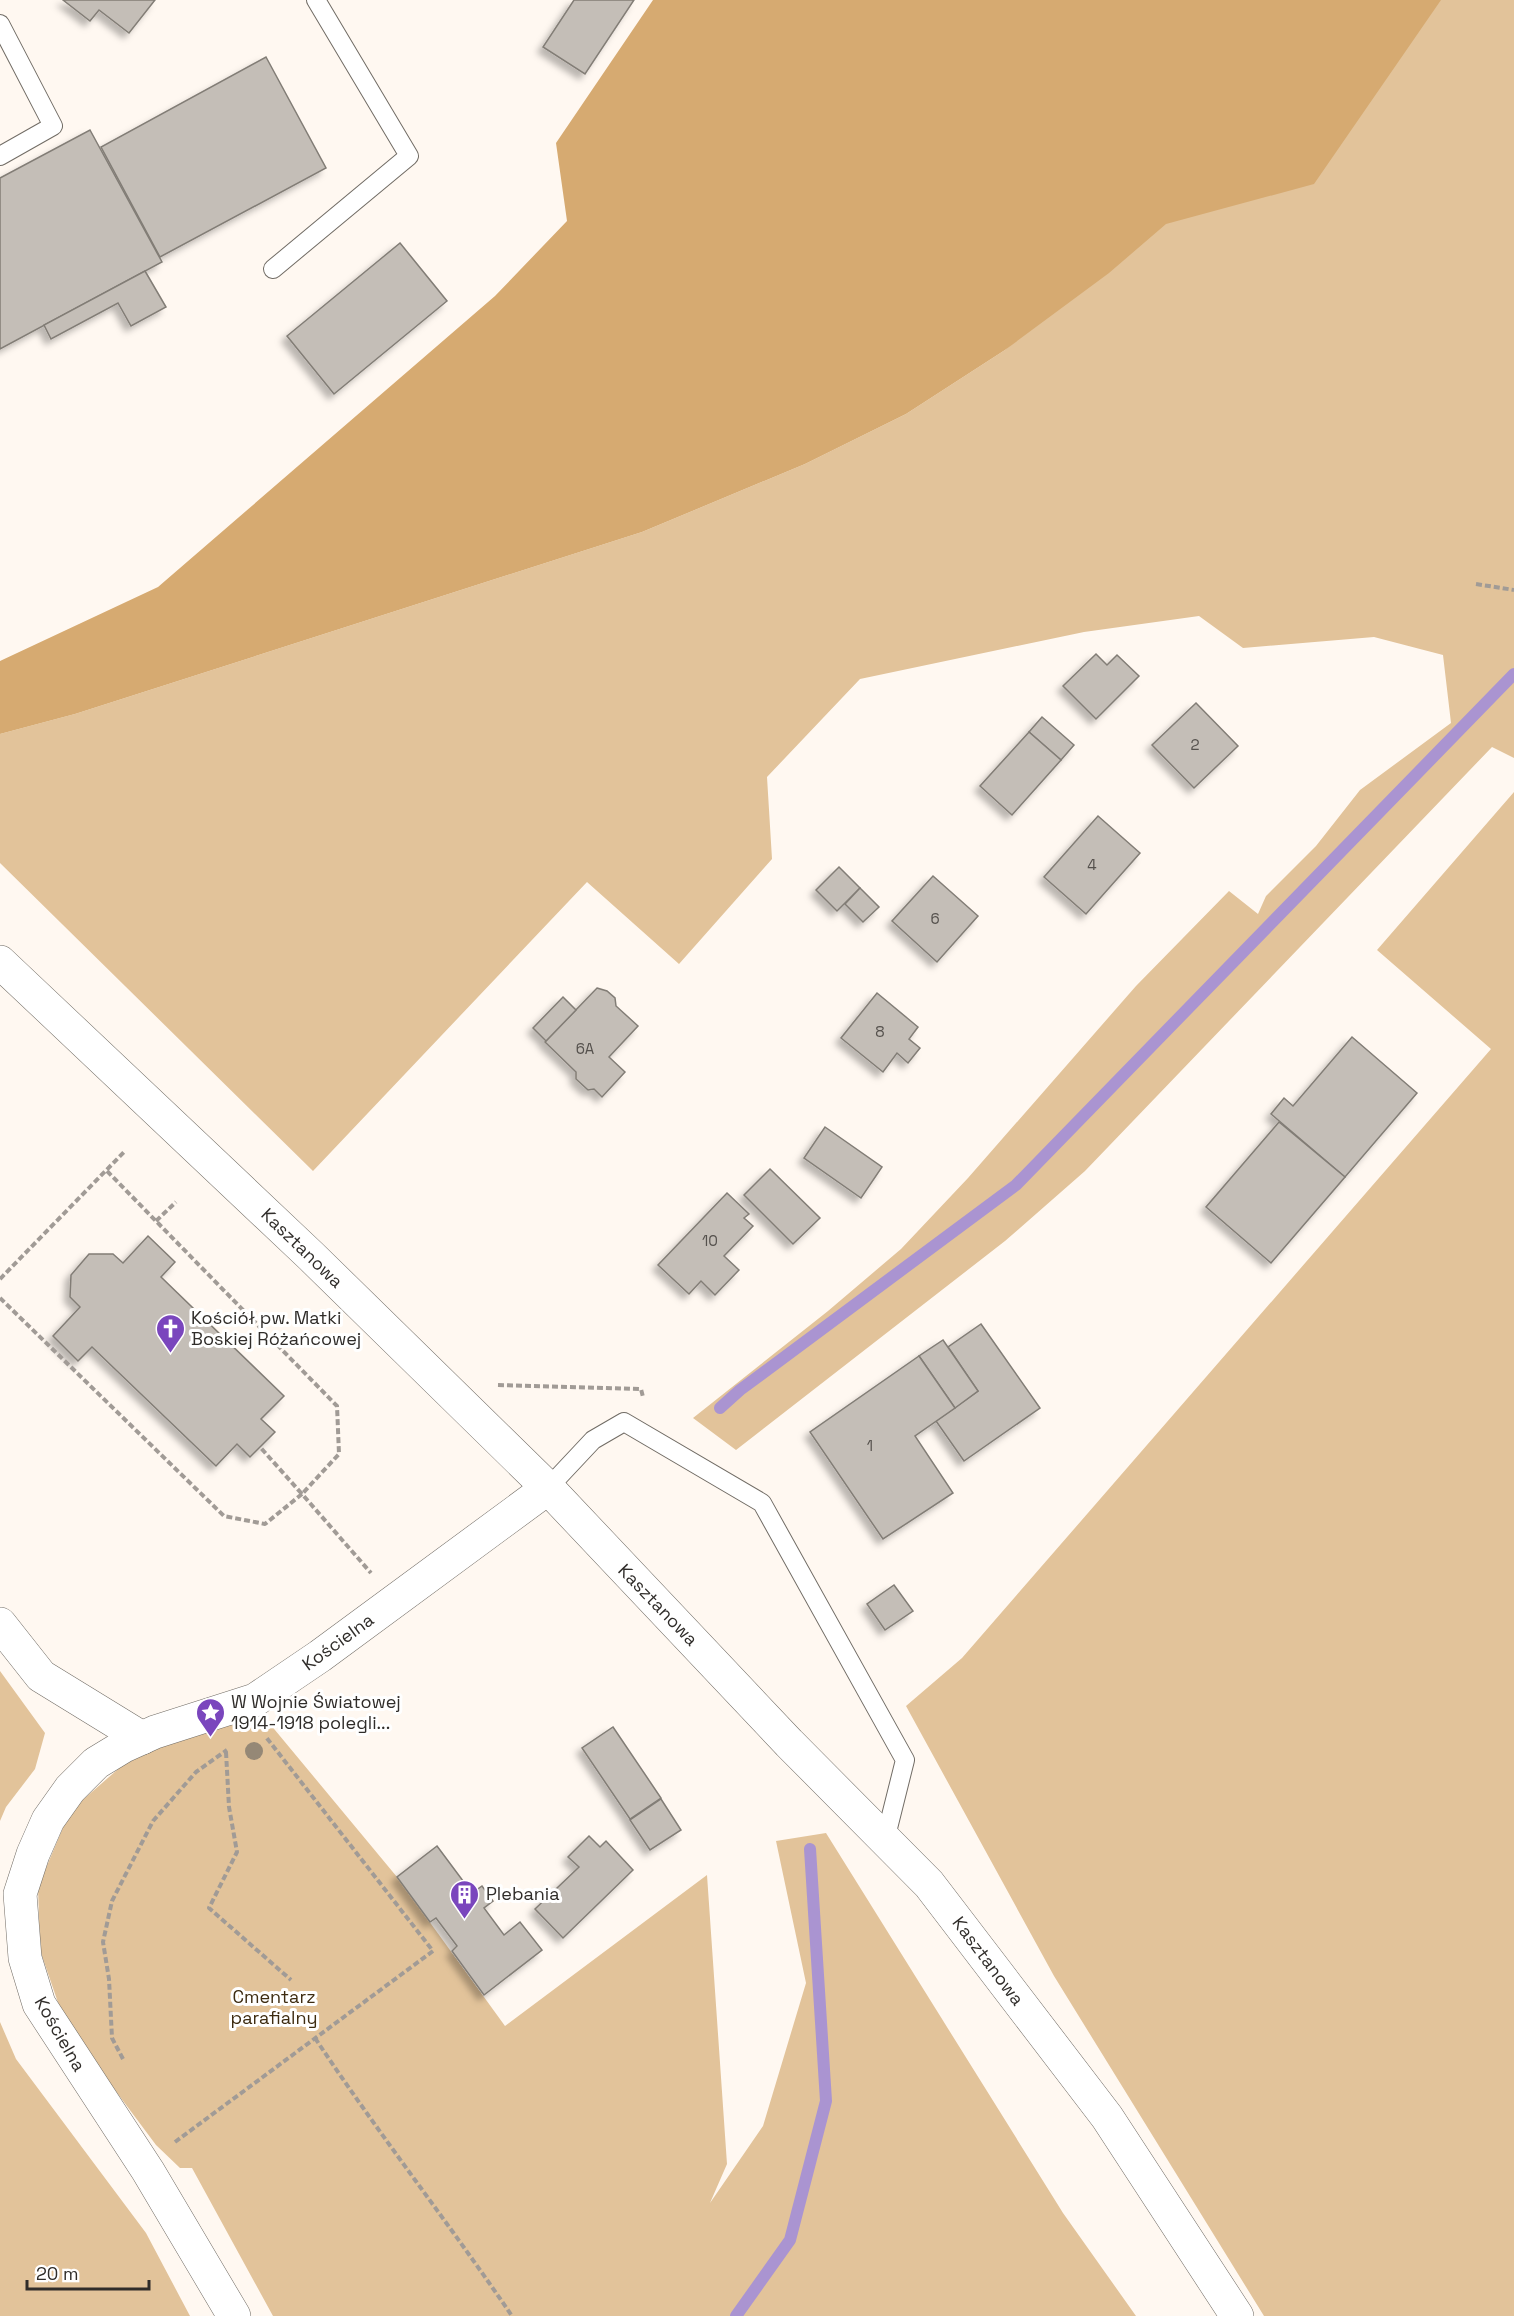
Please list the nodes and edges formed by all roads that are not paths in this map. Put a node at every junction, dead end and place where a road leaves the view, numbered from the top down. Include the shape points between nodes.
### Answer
1 (316, 0) edge
2 (0, 24) edge
3 (0, 156) edge
4 (273, 269) dead end
5 (0, 962) edge
6 (548, 1488) junction
7 (0, 1624) edge
8 (142, 1738) junction
9 (885, 1840) junction
10 (234, 2316) edge
11 (1237, 2316) edge

1 - 4 lane via 409,156
2 - 3 lane via 53,126
5 - 6 street, Kasztanowa via 311,1256
6 - 8 street, Kościelna via 311,1662 245,1721
6 - 9 street, Kasztanowa
6 - 9 lane via 593,1440 624,1422 762,1503 904,1760
7 - 8 street via 41,1676
8 - 10 street, Kościelna via 96,1763 70,1789 48,1820 20,1894 25,1958 39,2004 148,2171
9 - 11 street, Kasztanowa via 929,1884 1107,2116

